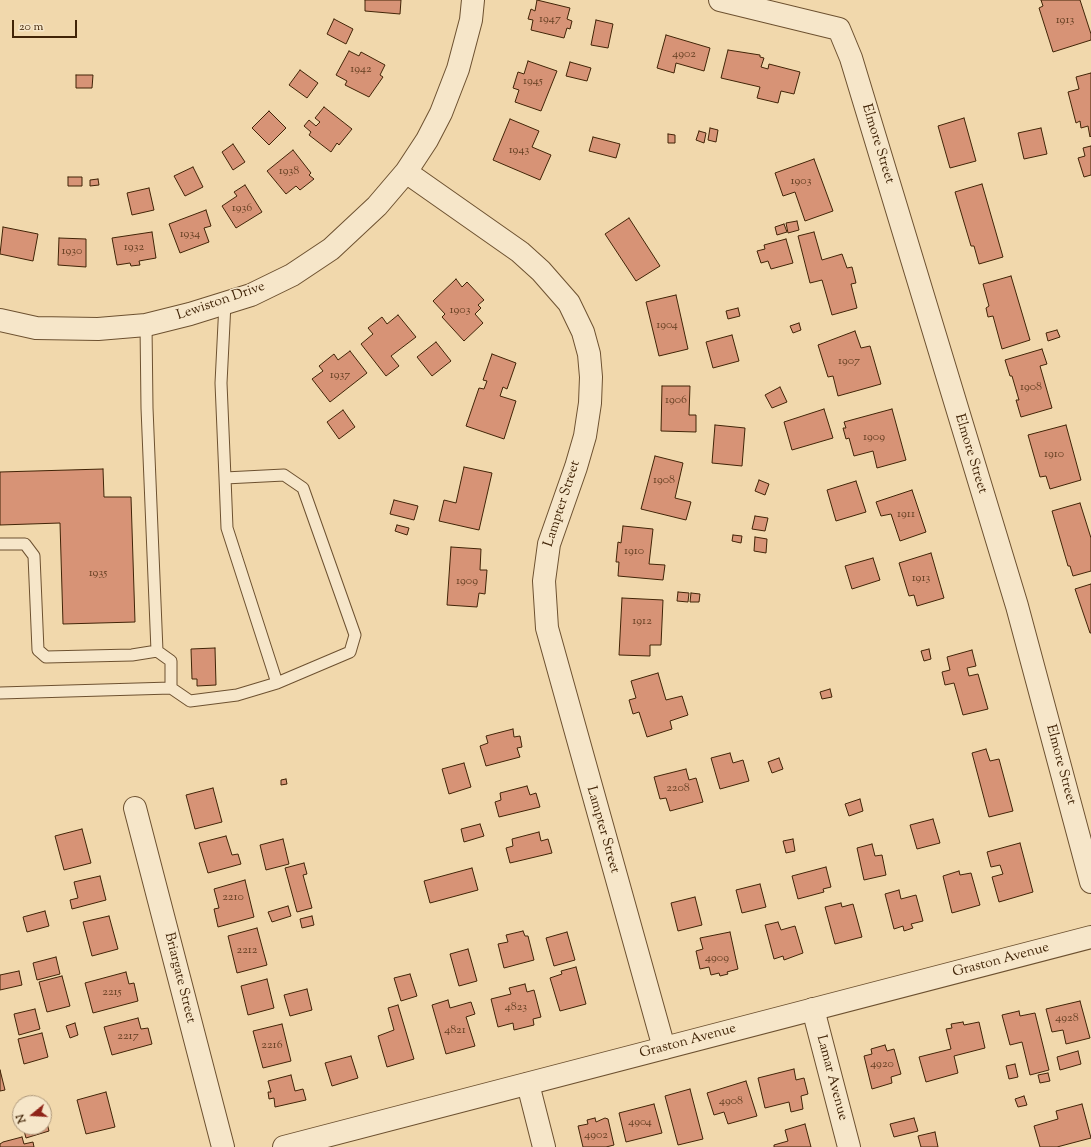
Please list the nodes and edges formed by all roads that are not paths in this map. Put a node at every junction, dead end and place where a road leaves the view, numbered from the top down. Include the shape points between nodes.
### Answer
1 (473, 0) edge
2 (720, 0) edge
3 (406, 172) junction
4 (224, 303) junction
5 (0, 320) edge
6 (146, 325) junction
7 (225, 478) junction
8 (0, 544) edge
9 (157, 651) junction
10 (276, 683) junction
11 (171, 688) junction
12 (0, 692) edge
13 (135, 808) dead end
14 (1091, 882) edge
15 (1091, 937) edge
16 (813, 1010) junction
17 (664, 1048) junction
18 (528, 1084) junction
19 (223, 1147) edge
20 (284, 1147) edge
21 (544, 1147) edge
22 (849, 1147) edge

1 - 3 street, Lewiston Drive via 471,20 458,69 430,133
2 - 14 street, Elmore Street via 839,29 851,58 1017,606
3 - 4 street, Lewiston Drive via 377,206 331,249 292,275 251,295
3 - 17 street, Lampter Street via 520,252 569,303 583,332 589,354 590,403 585,436 576,467 549,544 544,582 546,628
4 - 6 street, Lewiston Drive
4 - 7 lane via 221,382
5 - 6 street, Lewiston Drive via 36,328 98,329
6 - 9 lane
7 - 10 lane via 227,528
7 - 10 lane via 284,475 303,488 355,635 350,652
8 - 9 lane via 25,544 34,556 38,650 46,657 132,655
9 - 11 lane via 171,661
10 - 11 lane via 237,695 190,701
11 - 12 lane
13 - 19 street, Briargate Street
15 - 16 street, Graston Avenue
16 - 17 street, Graston Avenue
16 - 22 street, Lamar Avenue
17 - 18 street, Graston Avenue
18 - 20 street, Graston Avenue
18 - 21 street

